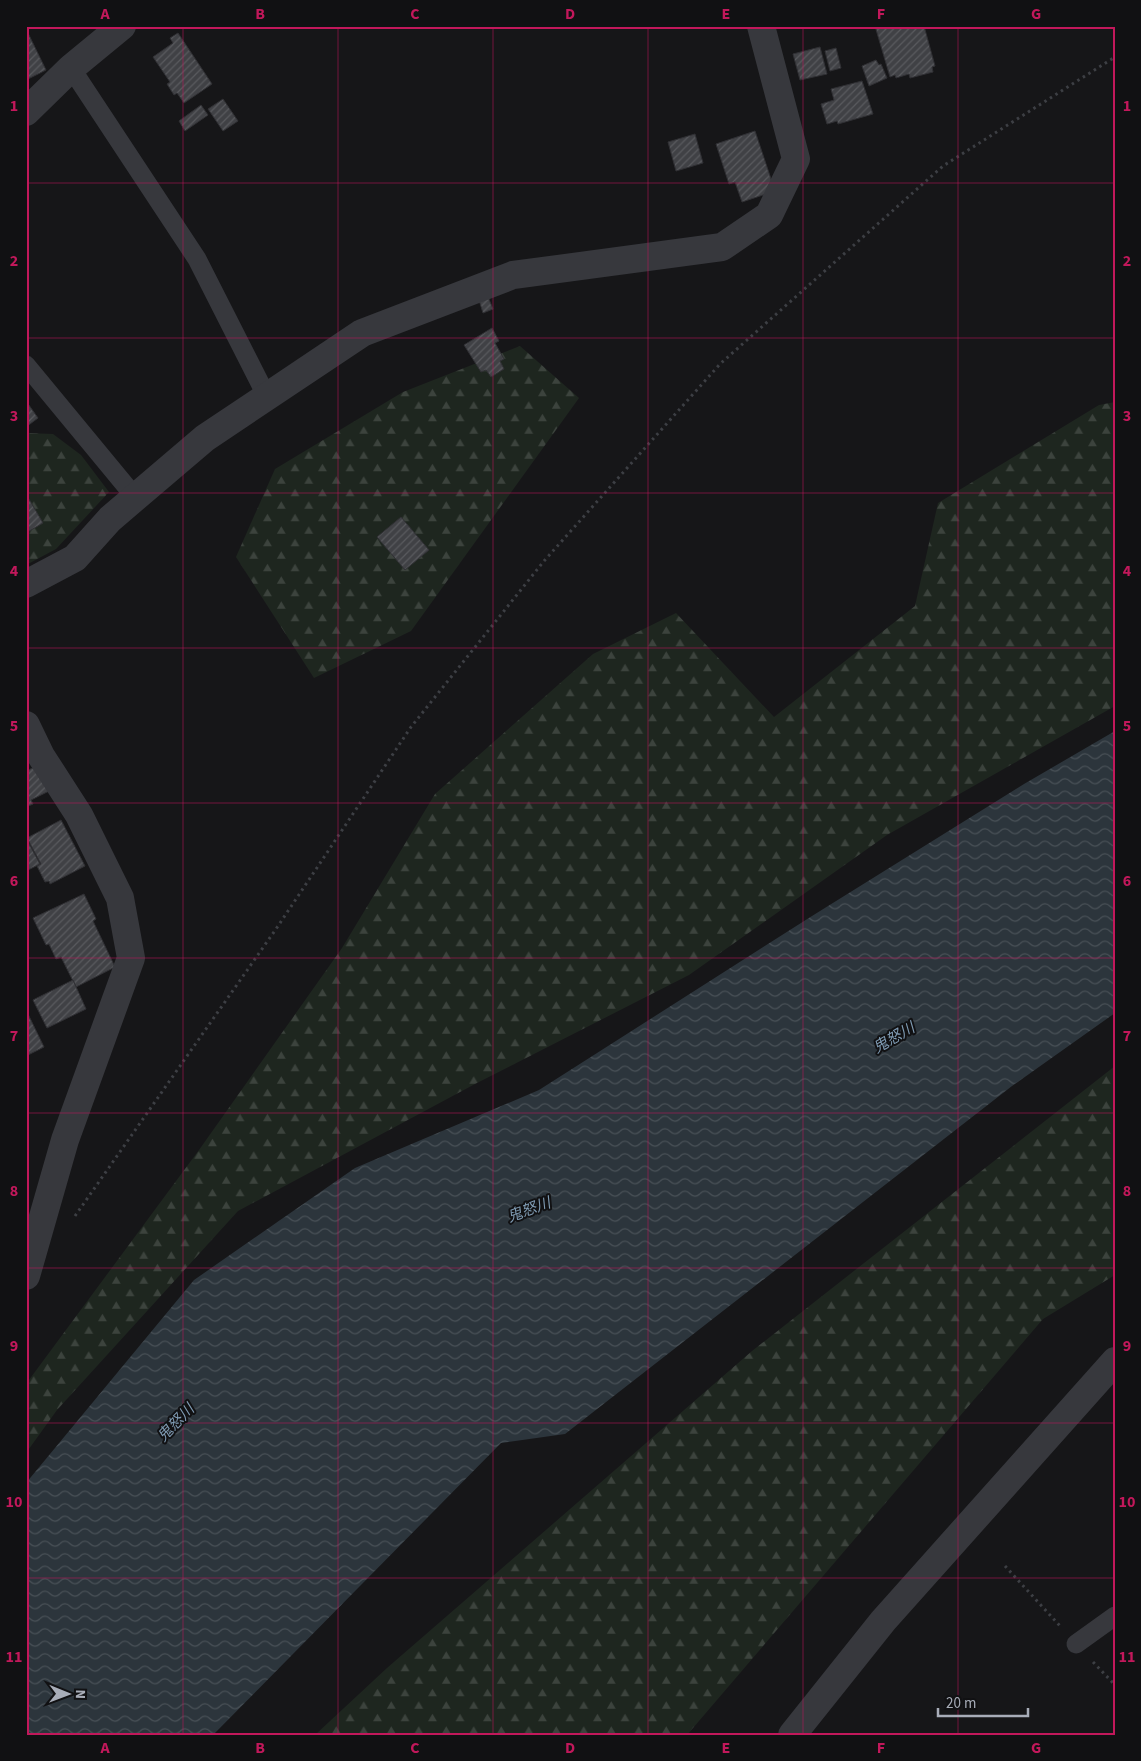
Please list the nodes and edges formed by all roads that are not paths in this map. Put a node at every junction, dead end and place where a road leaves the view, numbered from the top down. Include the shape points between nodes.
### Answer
1 (122, 26) edge
2 (761, 26) edge
3 (71, 68) junction
4 (26, 112) edge
5 (26, 366) edge
6 (267, 397) junction
7 (135, 498) junction
8 (26, 584) edge
9 (26, 725) edge
10 (26, 1276) edge
11 (1115, 1361) edge
12 (1115, 1616) edge
13 (1076, 1644) dead end
14 (792, 1735) edge

1 - 3 street
2 - 6 street via 796,159 769,215 722,247 513,275 362,333
3 - 4 street
3 - 6 lane via 197,259
5 - 7 lane
6 - 7 street via 205,438
7 - 8 street via 110,519 76,558
9 - 10 street via 41,756 79,815 120,898 131,958 65,1140
11 - 14 street via 883,1621
12 - 13 lane

